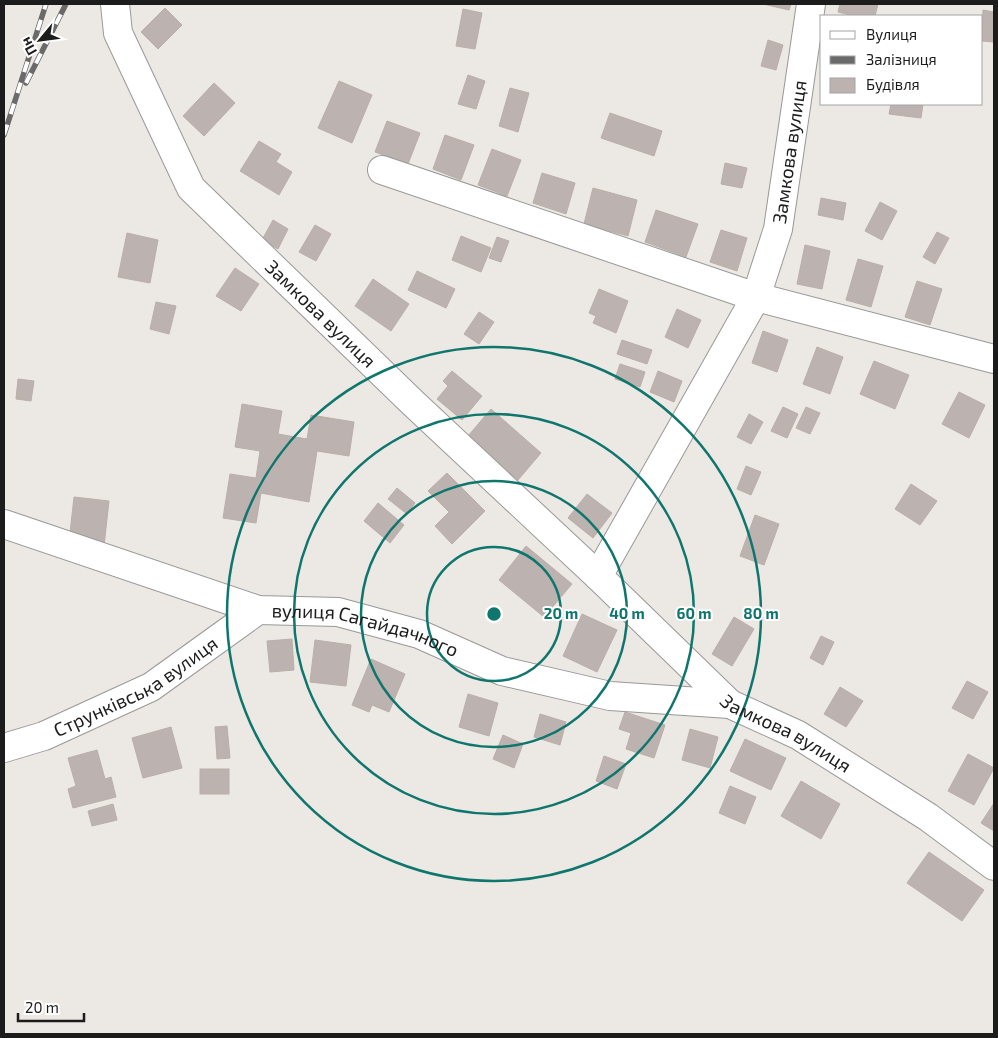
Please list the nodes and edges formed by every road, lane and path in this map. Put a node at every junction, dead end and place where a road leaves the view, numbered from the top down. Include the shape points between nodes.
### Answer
1 (114, 4) edge
2 (811, 4) edge
3 (382, 170) dead end
4 (756, 297) junction
5 (994, 359) edge
6 (4, 524) edge
7 (598, 576) junction
8 (258, 610) junction
9 (730, 704) junction
10 (4, 748) edge
11 (994, 866) edge

1 - 7 street, Замкова вулиця via 118,33 191,188
2 - 4 street, Замкова вулиця via 778,229
3 - 4 street
4 - 5 street
4 - 7 street, Замкова вулиця
6 - 8 street, вулиця Сагайдачного
7 - 9 street, Замкова вулиця
8 - 9 street, вулиця Сагайдачного via 338,612 419,634 502,671 610,696
8 - 10 street, Струнківська вулиця via 151,687 44,736
9 - 11 street, Замкова вулиця via 798,735 928,817

